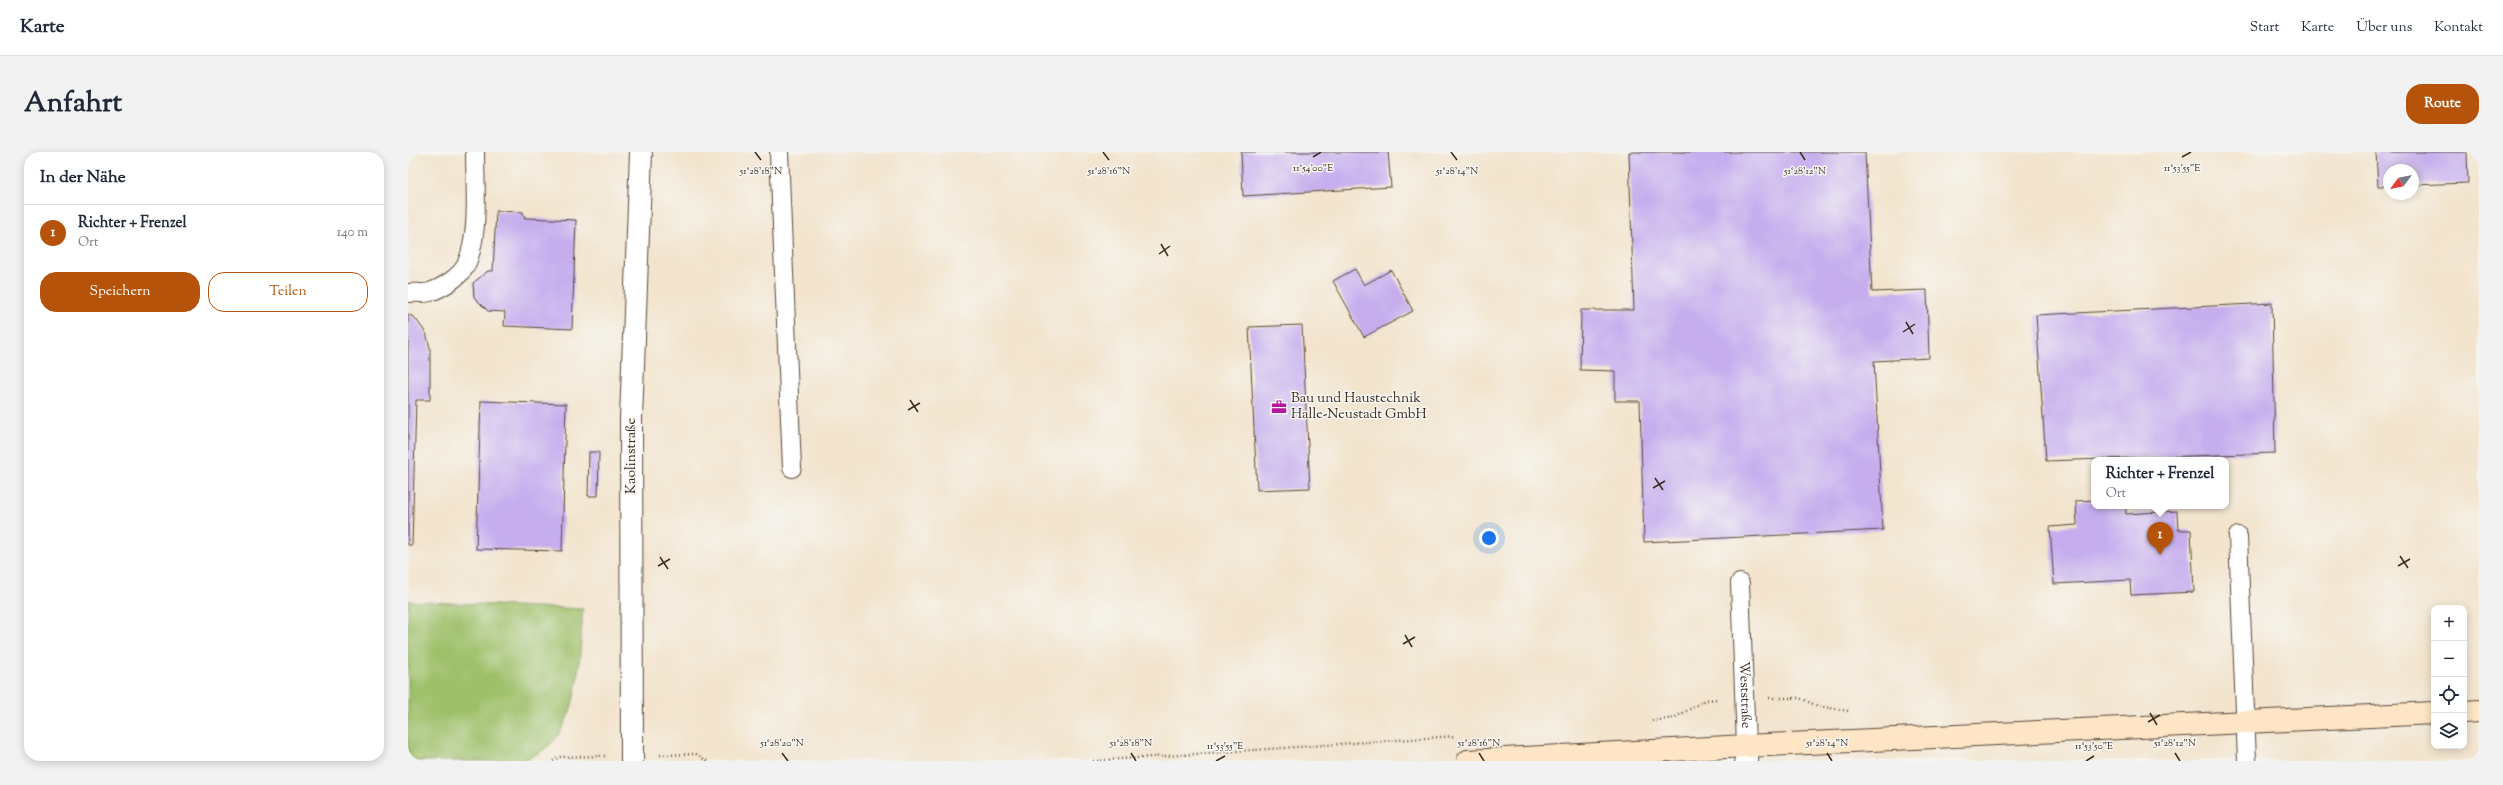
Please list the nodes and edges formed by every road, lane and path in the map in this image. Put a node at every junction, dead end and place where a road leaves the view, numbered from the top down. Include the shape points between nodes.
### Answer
1 (475, 152) edge
2 (641, 152) edge
3 (779, 152) edge
4 (408, 292) edge
5 (792, 468) dead end
6 (2238, 536) dead end
7 (1740, 583) dead end
8 (2479, 711) edge
9 (2467, 712) edge
10 (2431, 714) edge
11 (2244, 722) junction
12 (1746, 753) edge
13 (632, 758) edge
14 (553, 761) edge
15 (707, 761) edge
16 (1468, 761) edge
17 (2247, 761) edge

1 - 4 lane via 474,227 465,267 450,282 429,292
2 - 13 street, Kaolinstraße via 632,419
3 - 5 lane
6 - 11 lane
7 - 12 lane, Weststraße
8 - 9 main road
10 - 11 main road
11 - 12 main road
11 - 17 lane
12 - 16 main road, Weststraße
13 - 14 path via 558,757
13 - 15 path via 696,754

